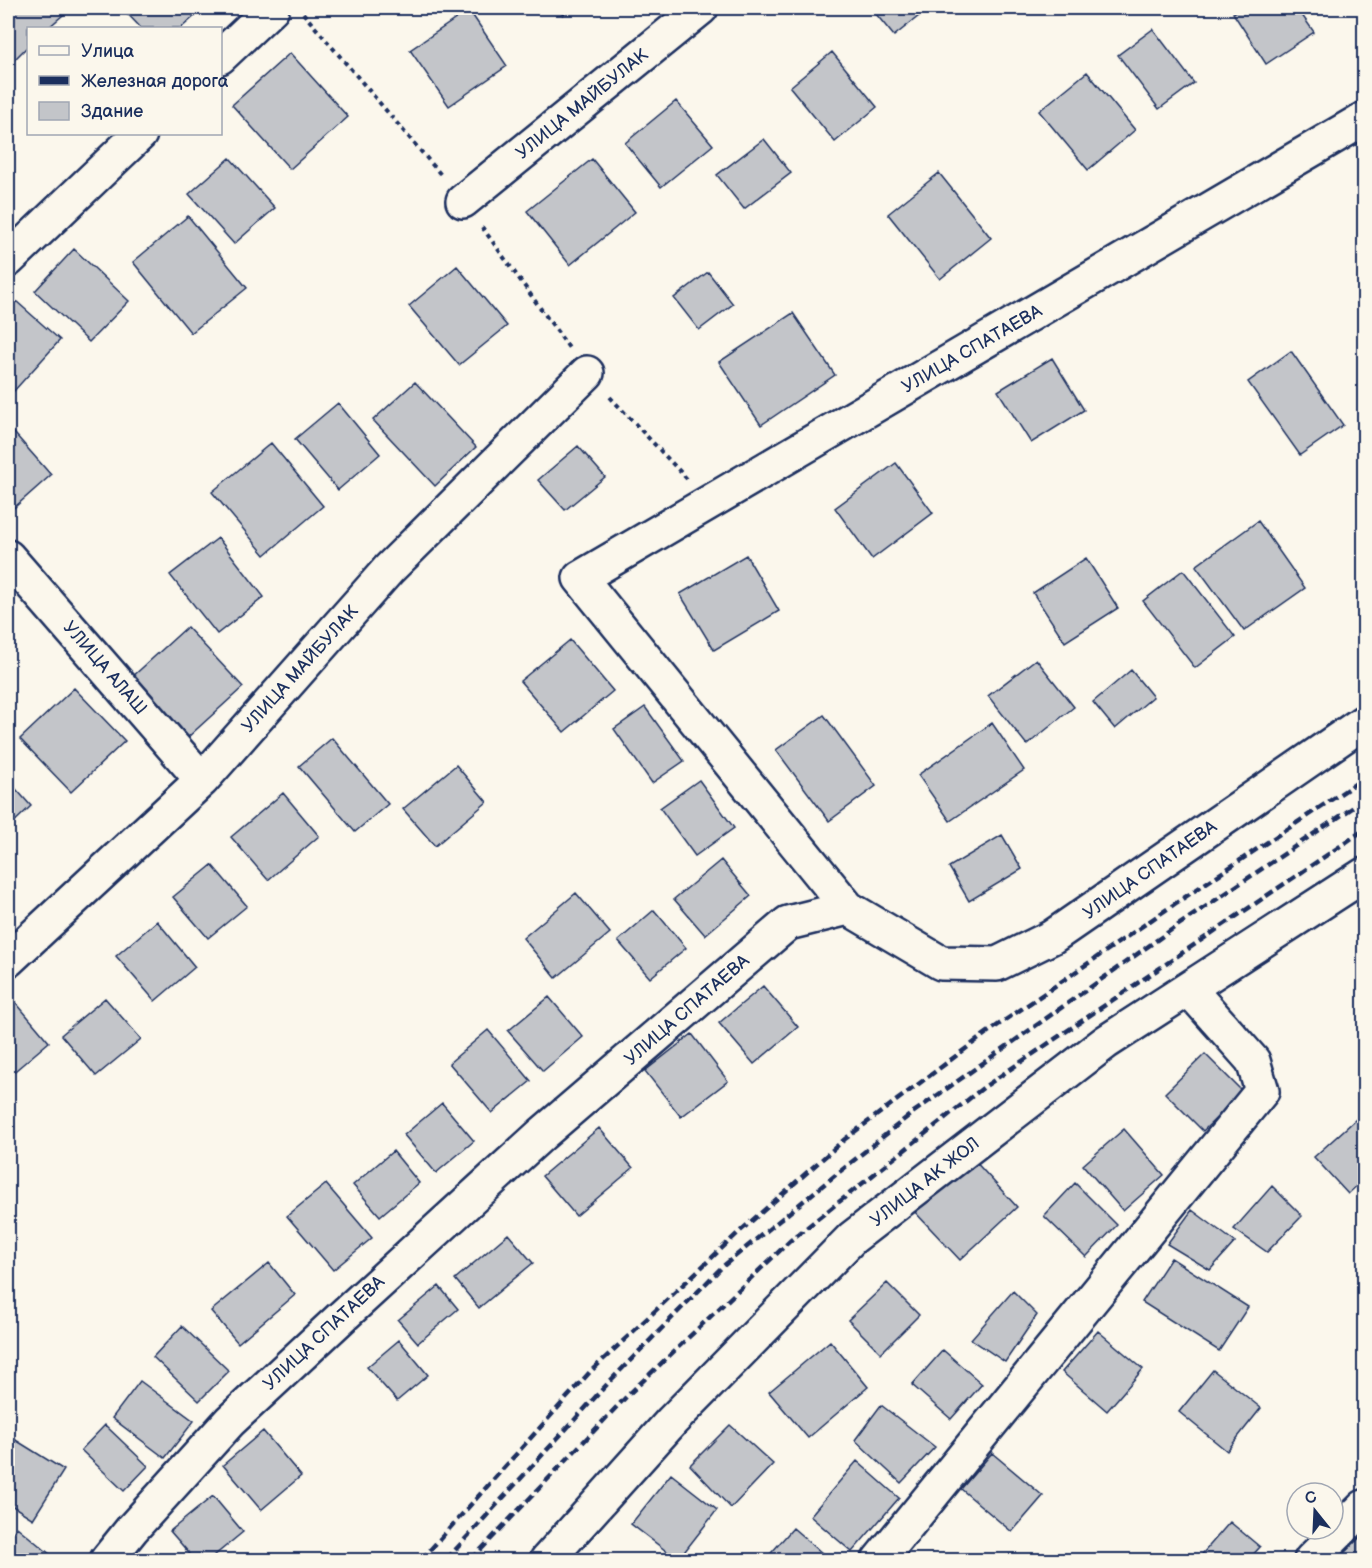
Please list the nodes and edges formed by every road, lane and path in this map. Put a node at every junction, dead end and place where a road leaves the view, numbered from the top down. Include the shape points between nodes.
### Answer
1 (272, 8) edge
2 (299, 8) edge
3 (701, 8) edge
4 (222, 55) edge
5 (1365, 119) edge
6 (139, 135) edge
7 (463, 201) junction
8 (8, 260) edge
9 (587, 373) junction
10 (710, 502) junction
11 (8, 557) edge
12 (1365, 722) edge
13 (202, 780) junction
14 (1365, 875) edge
15 (848, 908) junction
16 (8, 960) edge
17 (1189, 989) junction
18 (1365, 1507) edge
19 (107, 1560) edge
20 (547, 1560) edge
21 (879, 1560) edge
22 (1311, 1560) edge

1 - 4 street
2 - 7 path
3 - 7 street, УЛИЦА МАЙБУЛАК
5 - 10 street, УЛИЦА СПАТАЕВА
6 - 8 street
7 - 9 path
9 - 10 path
9 - 13 street, УЛИЦА МАЙБУЛАК via 389,569
10 - 15 street, УЛИЦА СПАТАЕВА via 580,578
11 - 13 street, УЛИЦА АЛАШ
12 - 15 street, УЛИЦА СПАТАЕВА via 1052,937 997,964 941,963
13 - 16 street, УЛИЦА МАЙБУЛАК
14 - 17 street, УЛИЦА АК ЖОЛ
15 - 19 street, УЛИЦА СПАТАЕВА via 788,923 542,1134 230,1421
17 - 20 street, УЛИЦА АК ЖОЛ via 1106,1042 852,1238 672,1421
17 - 21 street via 1253,1061 1262,1091
18 - 22 street

